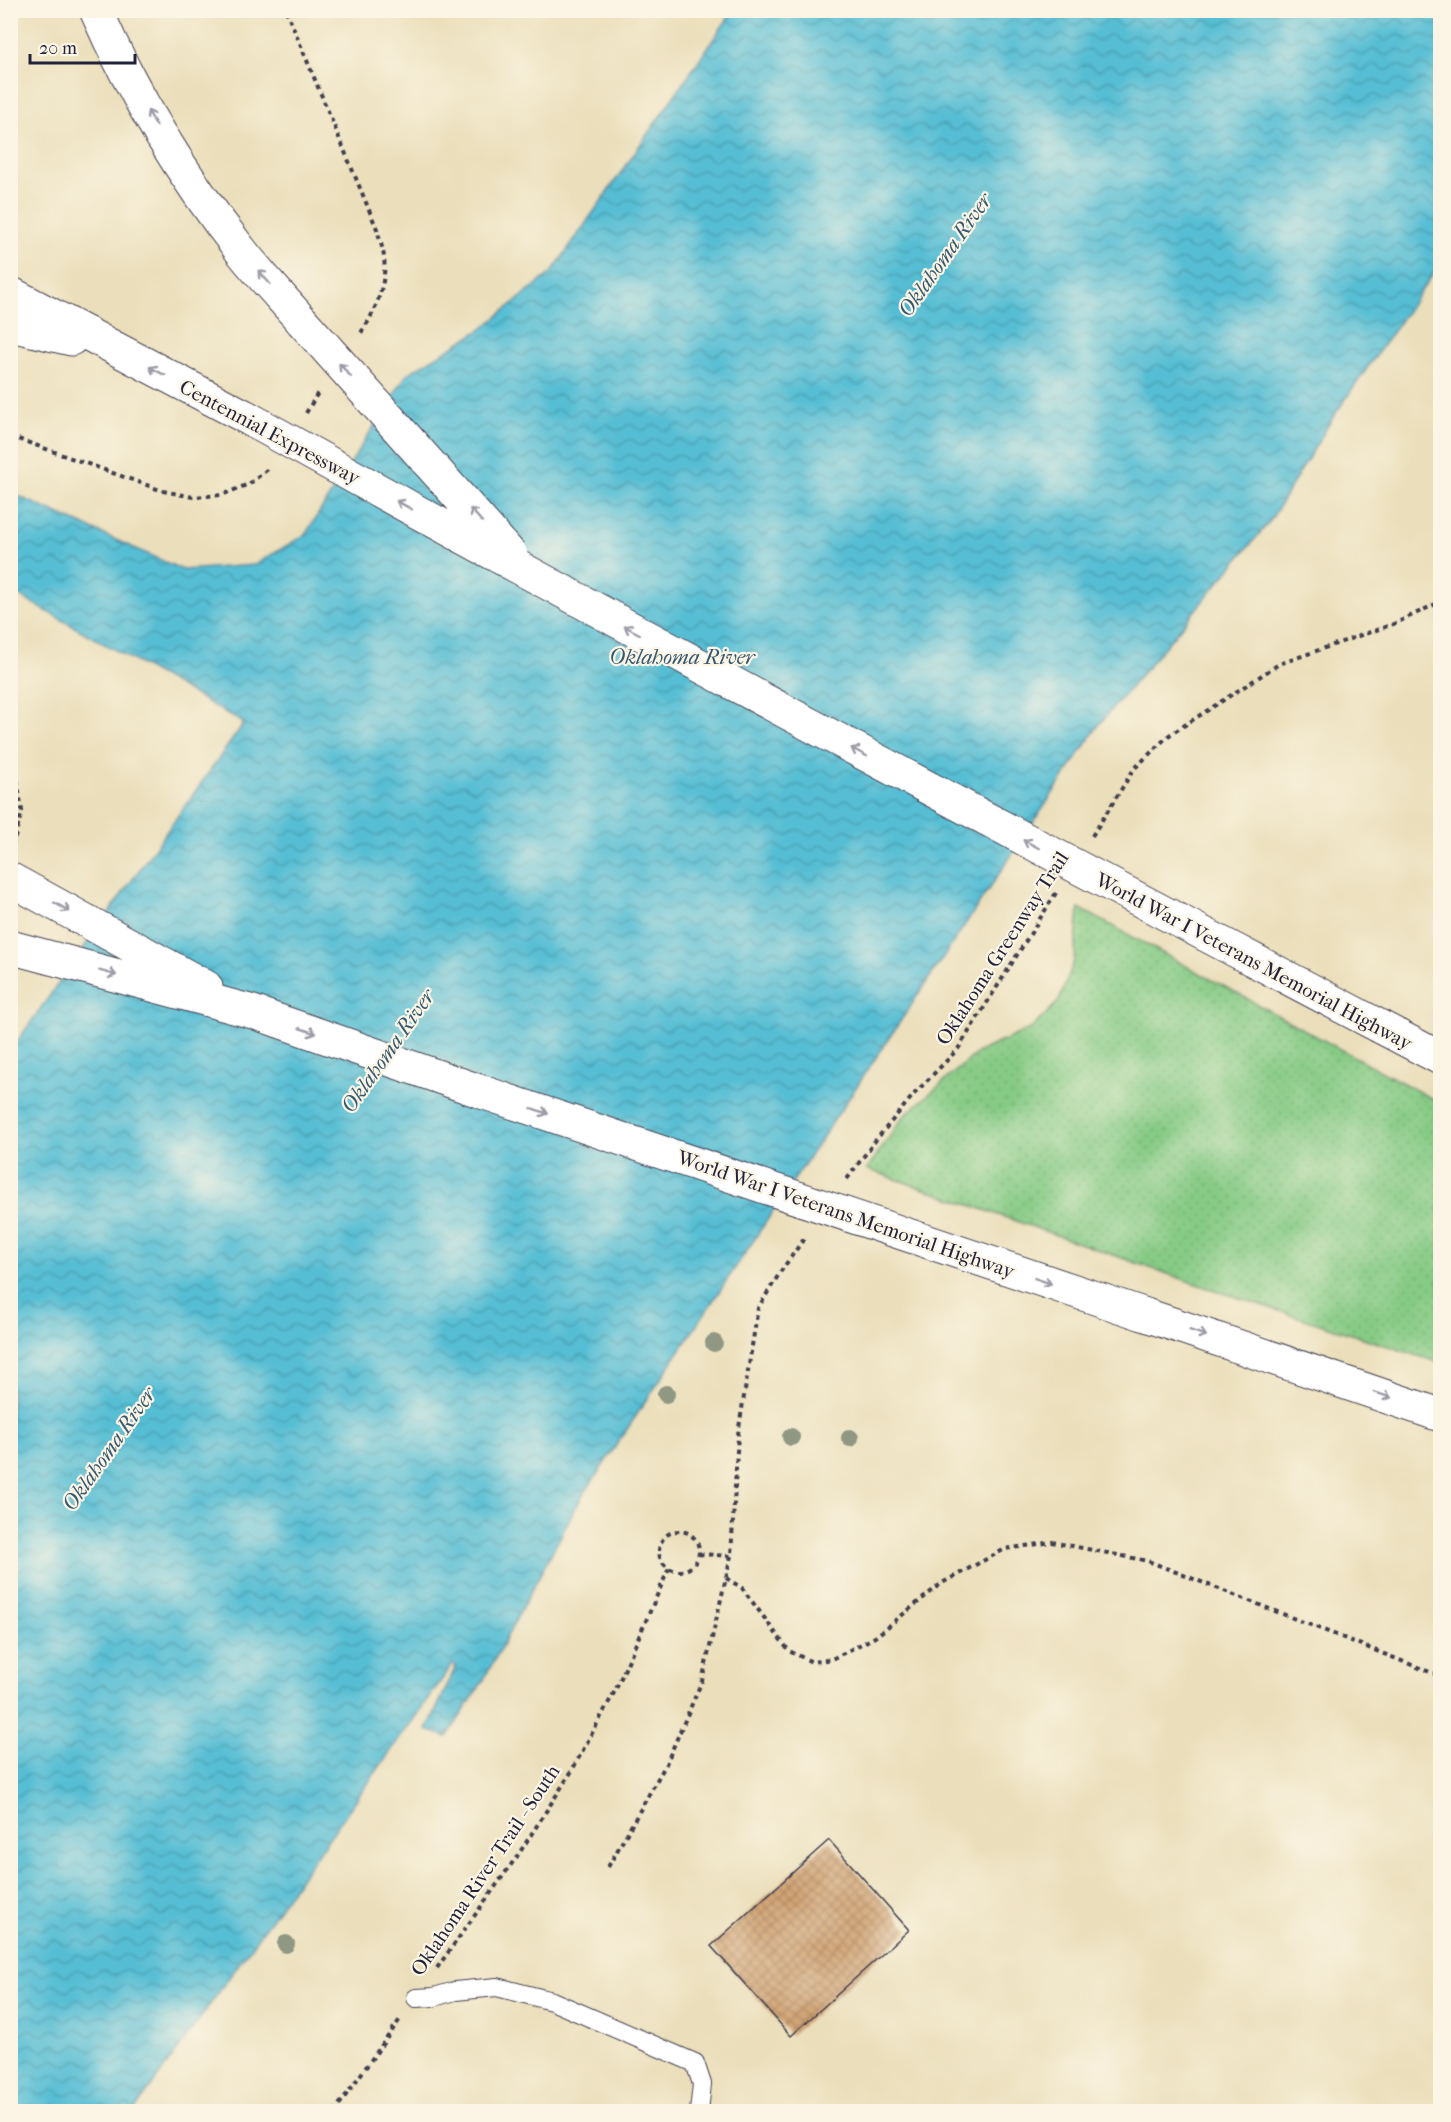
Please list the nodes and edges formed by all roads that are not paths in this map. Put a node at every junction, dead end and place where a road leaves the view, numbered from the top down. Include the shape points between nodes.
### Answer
1 (96, 10) edge
2 (10, 293) edge
3 (10, 325) edge
4 (114, 349) junction
5 (529, 574) junction
6 (10, 879) edge
7 (10, 947) edge
8 (253, 1012) junction
9 (1440, 1058) edge
10 (1440, 1415) edge
11 (416, 1998) road end
12 (699, 2112) edge

5 -> 1 highway, bridge via 243,252 176,160 117,57
2 - 4 highway, Centennial Expressway
3 - 4 highway
5 -> 4 highway, Centennial Expressway, bridge via 246,417
9 -> 5 highway, World War I Veterans Memorial Highway, bridge
6 -> 8 highway
7 -> 8 highway
8 -> 10 highway, World War I Veterans Memorial Highway, bridge
11 - 12 lane via 496,1988 552,2001 695,2063 702,2084

